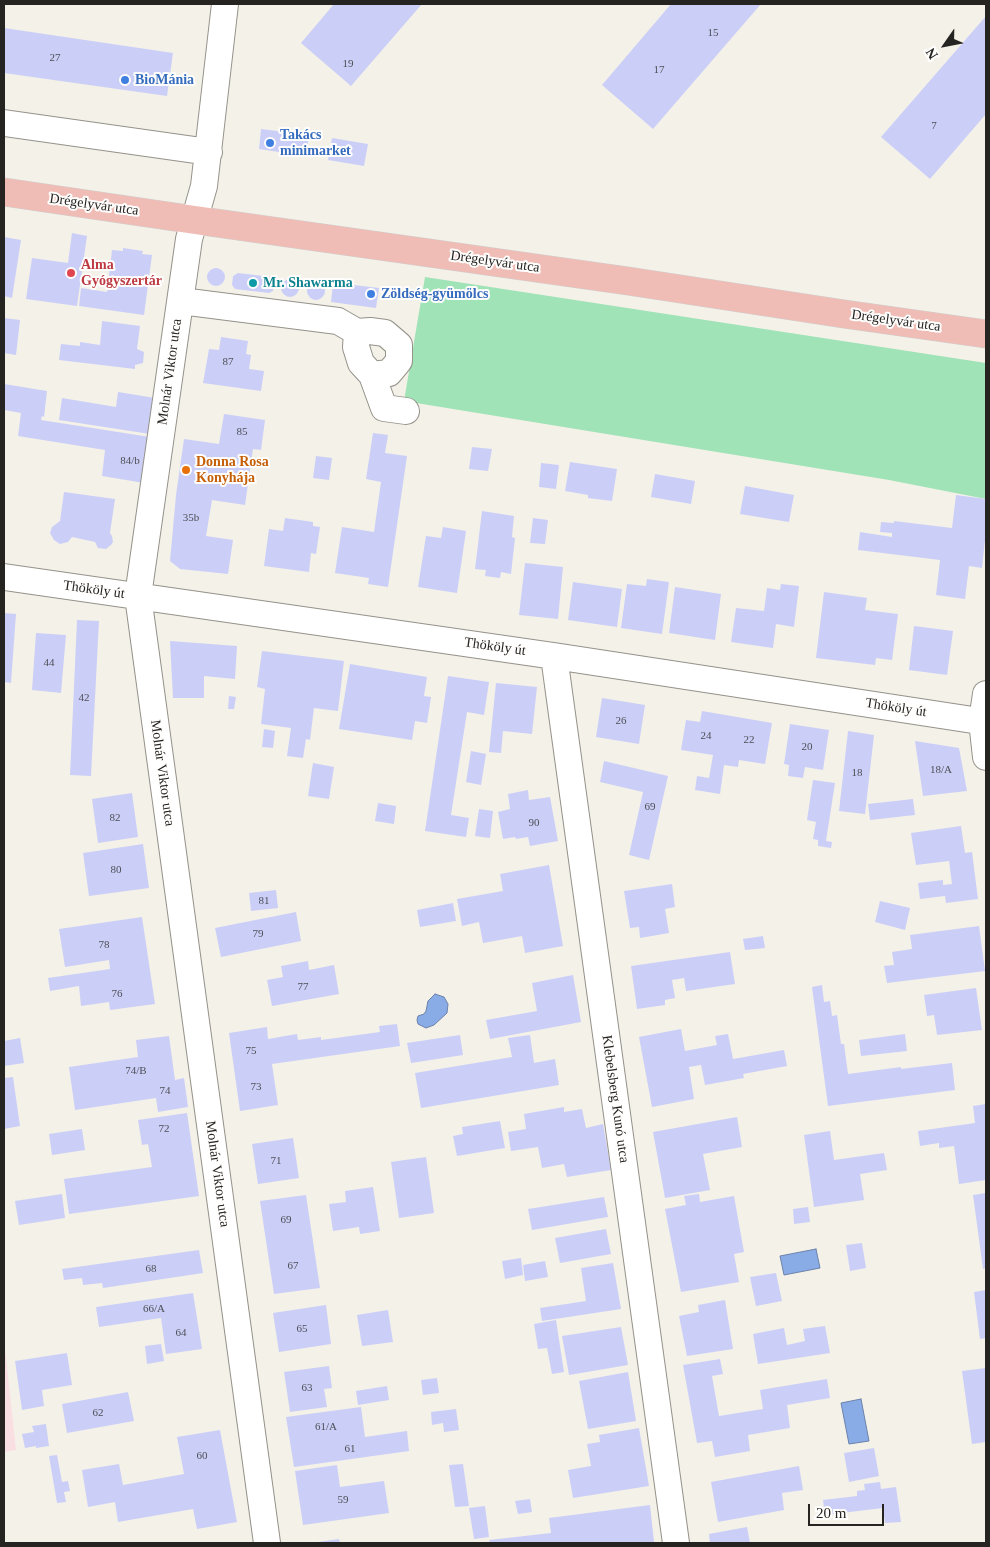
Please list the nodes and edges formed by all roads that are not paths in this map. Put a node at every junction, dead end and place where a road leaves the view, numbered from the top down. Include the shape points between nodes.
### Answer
1 (225, 4) edge
2 (4, 123) edge
3 (209, 152) junction
4 (4, 192) edge
5 (195, 220) junction
6 (180, 301) junction
7 (358, 332) junction
8 (986, 334) edge
9 (372, 375) junction
10 (406, 411) dead end
11 (4, 577) edge
12 (138, 596) junction
13 (554, 656) junction
14 (986, 694) edge
15 (984, 722) edge
16 (986, 757) edge
17 (267, 1543) edge
18 (676, 1543) edge

1 - 3 street, Molnár Viktor utca
2 - 3 street
3 - 5 street, Molnár Viktor utca
4 - 5 main road, Drégelyvár utca
5 - 6 street, Molnár Viktor utca via 188,239
5 - 8 main road, Drégelyvár utca
6 - 7 street via 338,321
6 - 12 street, Molnár Viktor utca
7 - 9 street via 356,347 361,363
7 - 9 street via 385,332 398,344 399,361 389,373
9 - 10 street via 384,408
11 - 12 street, Thököly út
12 - 13 street, Thököly út
12 - 17 street, Molnár Viktor utca
13 - 15 street, Thököly út
13 - 18 street, Klebelsberg Kunó utca
14 - 15 street
15 - 16 street

